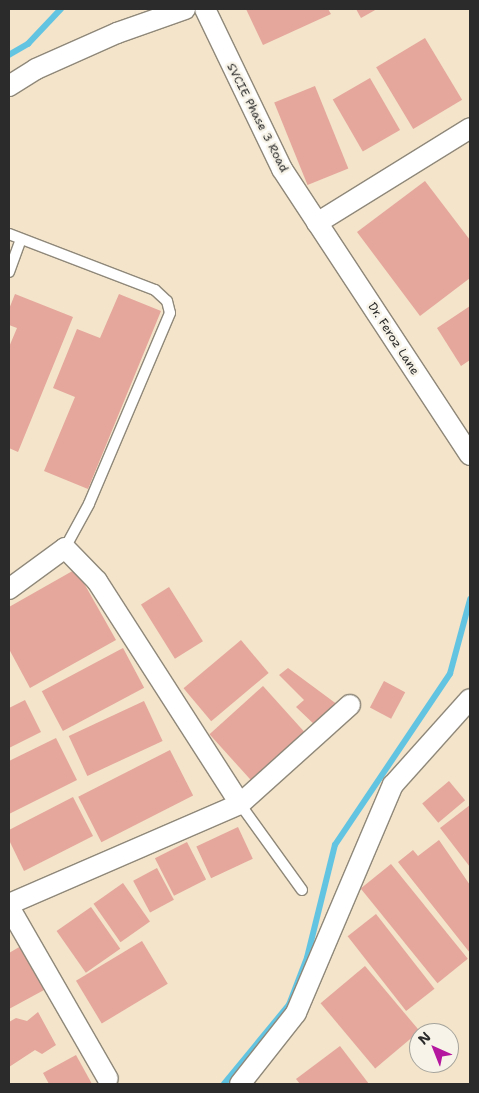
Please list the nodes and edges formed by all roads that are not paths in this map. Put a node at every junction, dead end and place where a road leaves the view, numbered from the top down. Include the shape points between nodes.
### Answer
1 (185, 9) edge
2 (205, 9) edge
3 (9, 86) edge
4 (470, 128) edge
5 (317, 223) junction
6 (9, 234) edge
7 (21, 239) junction
8 (9, 272) edge
9 (470, 456) edge
10 (65, 548) junction
11 (9, 588) edge
12 (470, 698) edge
13 (350, 705) dead end
14 (240, 804) junction
15 (302, 890) dead end
16 (9, 906) edge
17 (108, 1078) dead end
18 (240, 1084) edge

1 - 3 street via 117,32 36,69
2 - 5 street, SVCIE Phase 3 Road via 282,169
4 - 5 street
5 - 9 street, Dr. Feroz Lane
6 - 7 lane
7 - 8 lane
7 - 10 lane via 155,290 167,301 170,313 89,504
10 - 11 street
10 - 14 street via 97,581
12 - 18 street via 393,785 296,1012
13 - 14 street
14 - 15 lane
14 - 16 street
16 - 17 street

